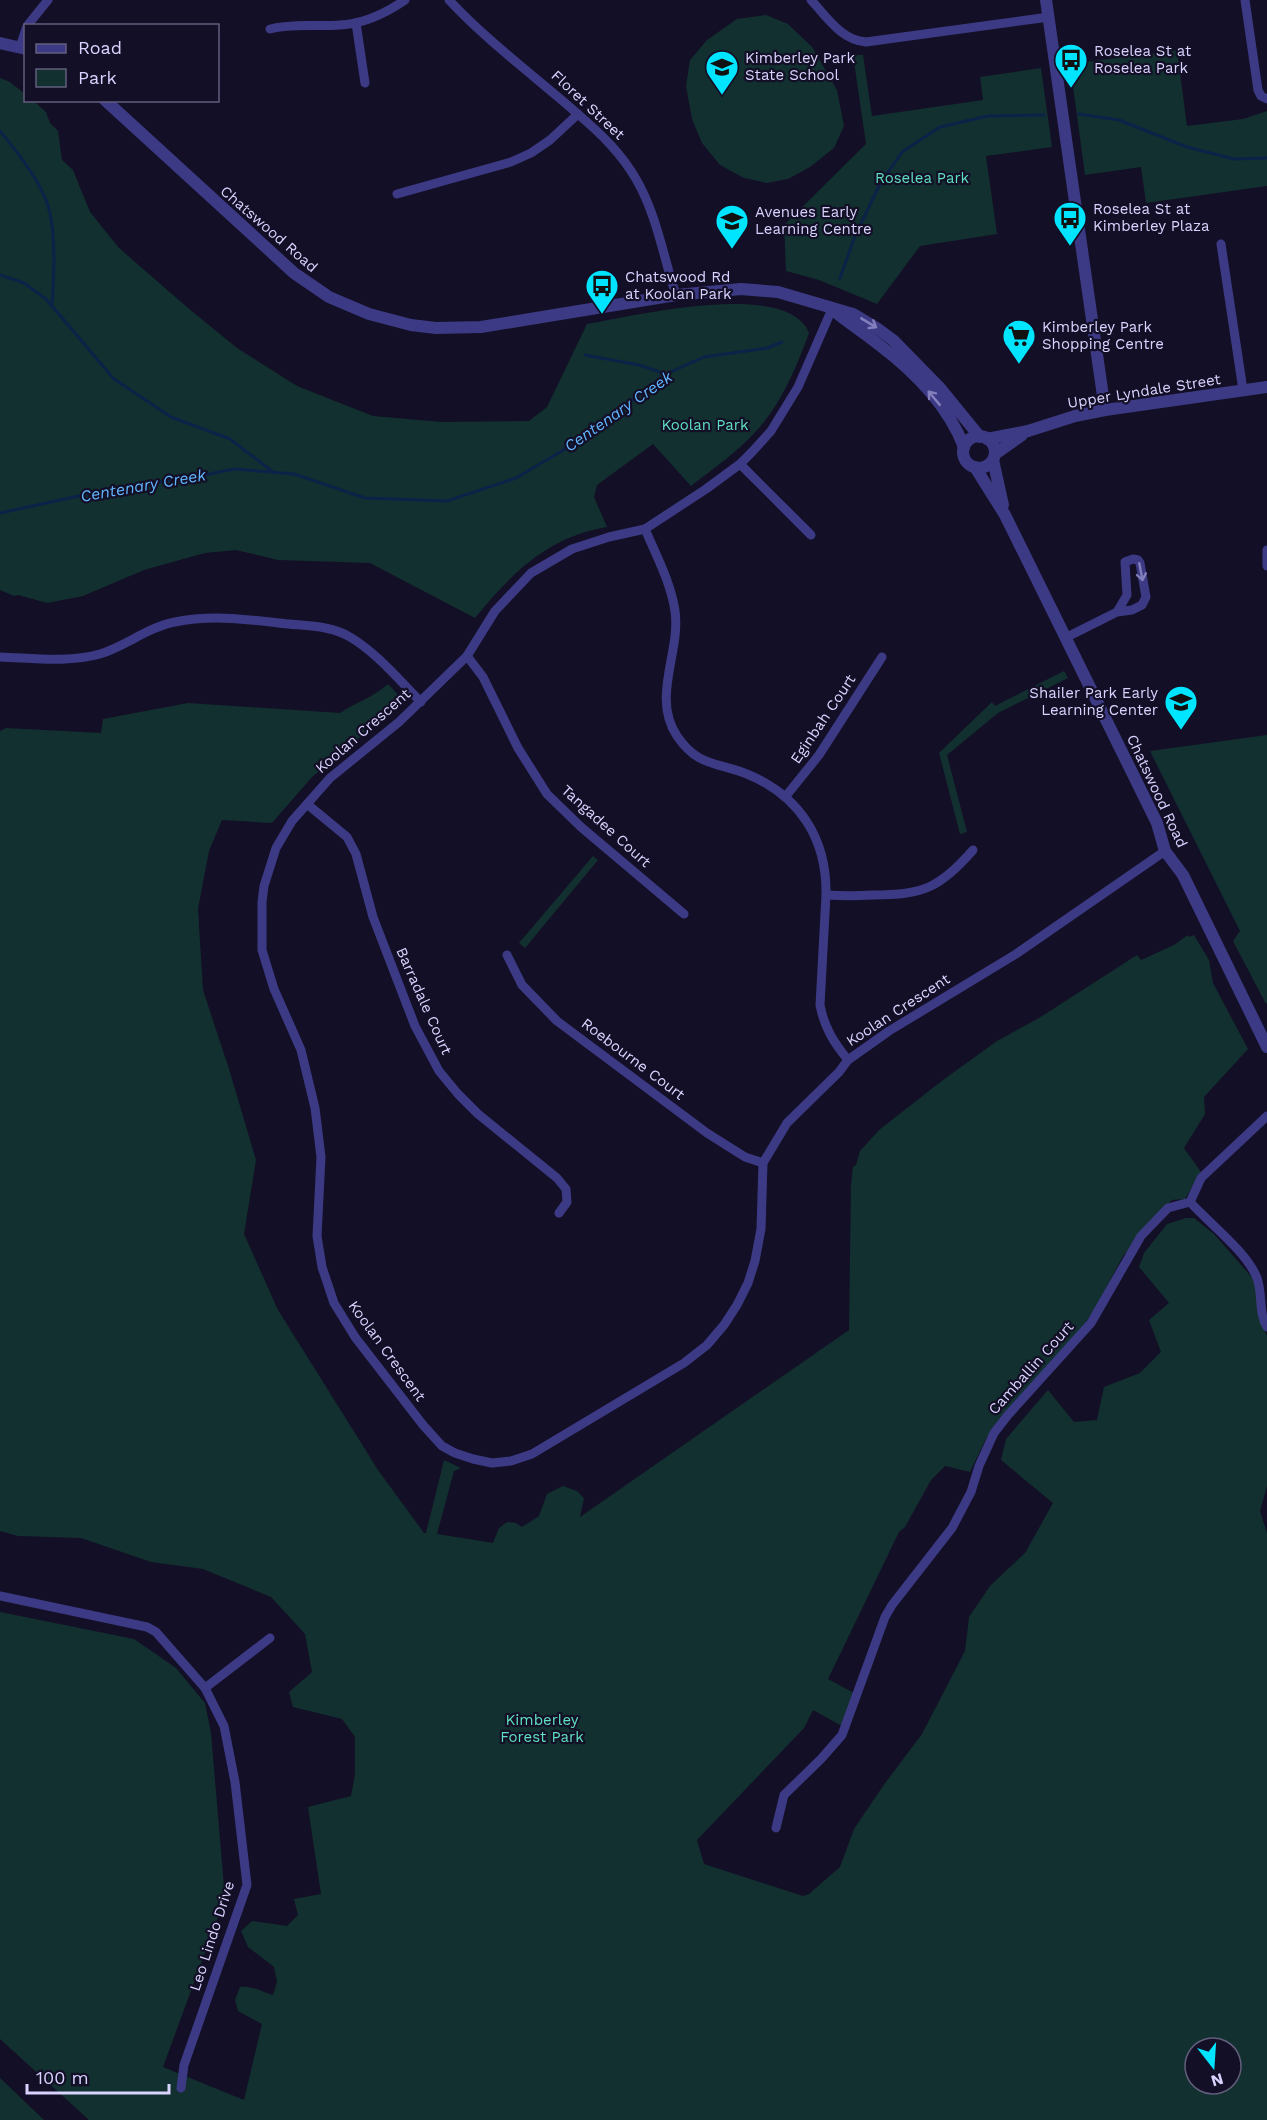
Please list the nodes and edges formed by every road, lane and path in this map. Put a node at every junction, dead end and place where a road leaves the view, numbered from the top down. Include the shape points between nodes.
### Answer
1 (48, 0) edge
2 (405, 0) edge
3 (449, 0) edge
4 (811, 0) edge
5 (1046, 0) edge
6 (1245, 0) edge
7 (1048, 16) junction
8 (356, 23) junction
9 (28, 24) edge
10 (270, 29) dead end
11 (0, 43) edge
12 (23, 48) edge
13 (365, 83) dead end
14 (1267, 99) edge
15 (107, 102) edge
16 (578, 114) junction
17 (397, 194) dead end
18 (1221, 244) dead end
19 (676, 295) junction
20 (832, 309) junction
21 (893, 348) junction
22 (1267, 387) edge
23 (1243, 390) junction
24 (1105, 410) junction
25 (1028, 431) junction
26 (984, 438) junction
27 (964, 447) junction
28 (994, 457) junction
29 (740, 464) junction
30 (975, 467) junction
31 (1005, 515) junction
32 (645, 529) junction
33 (811, 535) dead end
34 (1267, 550) edge
35 (1267, 566) edge
36 (1117, 612) junction
37 (1065, 638) junction
38 (467, 656) junction
39 (0, 657) edge
40 (882, 657) dead end
41 (421, 702) junction
42 (786, 796) junction
43 (307, 804) junction
44 (973, 850) dead end
45 (1165, 850) junction
46 (826, 895) junction
47 (684, 914) dead end
48 (507, 955) dead end
49 (1267, 1047) edge
50 (848, 1060) junction
51 (1267, 1116) edge
52 (763, 1163) junction
53 (1190, 1202) junction
54 (559, 1213) dead end
55 (1267, 1327) edge
56 (0, 1596) edge
57 (270, 1638) dead end
58 (206, 1688) junction
59 (776, 1828) dead end
60 (181, 2088) dead end

1 - 9 street
2 - 8 street
3 - 16 street, Floret Street
4 - 7 street via 844,35 866,42
5 - 7 street
6 - 14 street via 1258,90
7 - 24 street
8 - 10 street
8 - 13 street
11 - 12 street
15 - 19 street, Chatswood Road via 294,273 329,297 369,314 436,328 481,327
16 - 17 street via 550,140 521,158
16 - 19 street, Floret Street via 611,144 639,184 657,228
18 - 23 street
19 - 20 street, Chatswood Road via 762,290
20 - 21 street, Chatswood Road via 851,326
20 - 29 street, Koolan Crescent via 781,416
21 - 26 street, Chatswood Road via 957,406
27 -> 21 street, Chatswood Road via 937,401
22 - 23 street, Upper Lyndale Street
23 - 24 street, Upper Lyndale Street
24 - 25 street, Upper Lyndale Street
25 - 26 street, Upper Lyndale Street
25 - 28 street, Upper Lyndale Street
26 - 27 street via 970,439
26 - 28 street via 993,445
27 - 30 street via 966,462
28 - 30 street via 985,467
28 - 31 street, Chatswood Road
29 - 32 street, Koolan Crescent
29 - 33 street
30 - 31 street, Chatswood Road
31 - 37 street, Chatswood Road
32 - 38 street, Koolan Crescent via 572,549 531,573 495,611
32 - 42 street via 675,611 666,696 677,736 690,752 705,761 745,773
34 - 35 street
36 -> 36 street via 1127,596 1125,562 1138,560 1145,601 1132,610
36 - 37 street
37 - 45 street, Chatswood Road via 1157,823
38 - 41 street, Koolan Crescent
38 - 47 street, Tangadee Court via 483,677 518,748 547,794
39 - 41 street via 62,659 100,654 148,631 199,618 324,628 348,636 368,650
40 - 42 street, Eginbah Court via 819,755
41 - 43 street, Koolan Crescent via 330,777
42 - 46 street via 814,834 824,864
43 - 52 street, Koolan Crescent via 285,830 269,867 262,902 262,950 301,1050 315,1108 321,1157 316,1236 322,1267 334,1303 349,1329 442,1446 492,1463 532,1454 684,1363 707,1345 737,1305 755,1261 761,1229
43 - 54 street, Barradale Court via 347,837 356,854 373,917 415,1026 439,1071 478,1114 557,1178 566,1189 567,1202
44 - 46 street via 956,870 912,894
45 - 49 street, Chatswood Road via 1183,875
45 - 50 street, Koolan Crescent via 1016,954 889,1030
46 - 50 street via 820,1005 830,1036
48 - 52 street, Roebourne Court via 522,985 557,1021 707,1133 745,1157
50 - 52 street, Koolan Crescent via 787,1123
51 - 53 street via 1201,1178
53 - 55 street via 1248,1261 1262,1293
53 - 59 street, Camballin Court via 1168,1208 1141,1236 1091,1323 994,1433 952,1528 885,1617 842,1735 784,1795
56 - 58 street, Leo Lindo Drive via 147,1627 165,1641
57 - 58 street
58 - 60 street, Leo Lindo Drive via 229,1746 247,1885 184,2065

